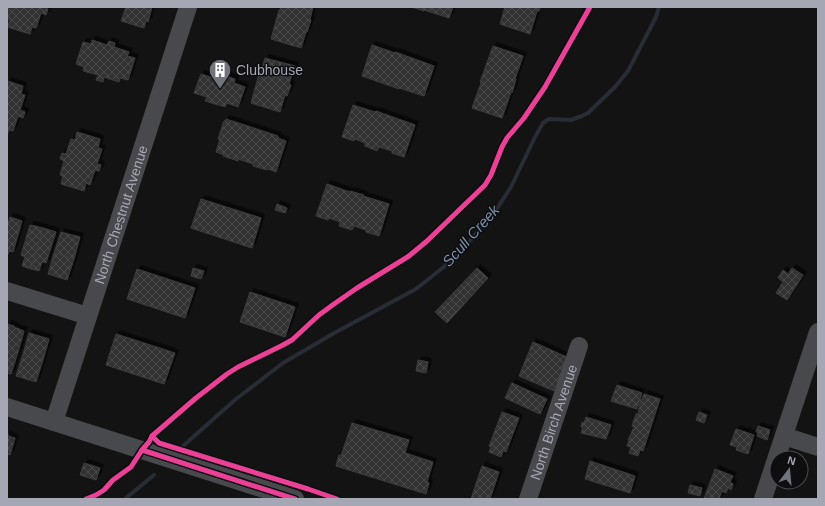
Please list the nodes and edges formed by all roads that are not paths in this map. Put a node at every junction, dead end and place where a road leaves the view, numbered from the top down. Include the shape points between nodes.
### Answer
1 (188, 7) edge
2 (7, 291) edge
3 (88, 316) junction
4 (818, 332) edge
5 (579, 346) dead end
6 (7, 407) edge
7 (54, 422) junction
8 (784, 436) junction
9 (818, 447) edge
10 (295, 499) edge
11 (528, 499) edge
12 (763, 499) edge

1 - 3 street, North Chestnut Avenue
2 - 3 street
3 - 7 street, North Chestnut Avenue
4 - 8 street
5 - 11 street, North Birch Avenue
6 - 7 street
7 - 10 street
8 - 9 street
8 - 12 street

